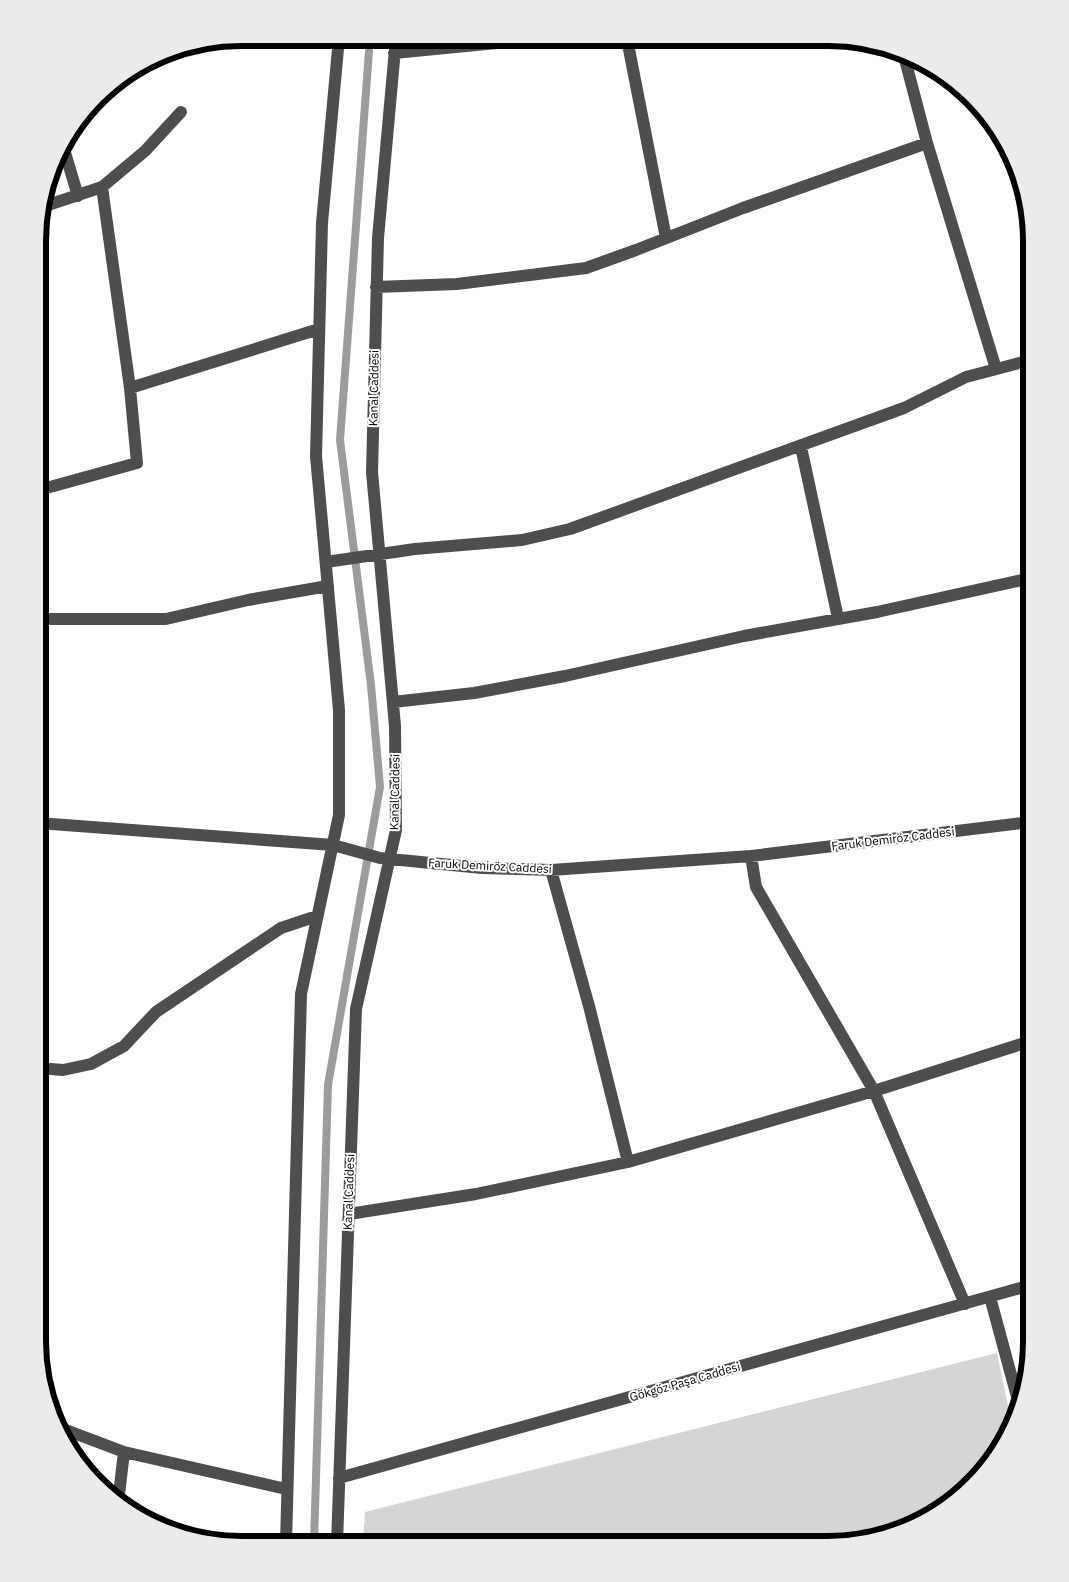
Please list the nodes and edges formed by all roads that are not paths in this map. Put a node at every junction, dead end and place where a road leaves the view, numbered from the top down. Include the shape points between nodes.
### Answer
1 (338, 46) edge
2 (395, 46) edge
3 (466, 46) edge
4 (628, 46) edge
5 (394, 53) junction
6 (906, 63) edge
7 (181, 112) dead end
8 (927, 143) junction
9 (66, 155) edge
10 (102, 187) junction
11 (78, 196) junction
12 (50, 205) edge
13 (666, 238) junction
14 (376, 287) junction
15 (319, 329) junction
16 (1023, 362) edge
17 (996, 369) junction
18 (130, 388) junction
19 (801, 447) junction
20 (46, 488) edge
21 (376, 554) junction
22 (332, 561) junction
23 (1023, 580) edge
24 (328, 586) junction
25 (838, 618) junction
26 (46, 619) edge
27 (393, 702) junction
28 (1023, 823) edge
29 (46, 824) edge
30 (333, 845) junction
31 (751, 856) junction
32 (384, 858) junction
33 (551, 870) junction
34 (318, 916) junction
35 (1023, 1044) edge
36 (46, 1069) edge
37 (874, 1091) junction
38 (628, 1162) junction
39 (349, 1214) junction
40 (1023, 1287) edge
41 (990, 1297) junction
42 (965, 1304) junction
43 (1016, 1392) edge
44 (68, 1431) edge
45 (124, 1452) junction
46 (339, 1478) junction
47 (286, 1489) junction
48 (119, 1492) edge
49 (286, 1536) edge
50 (337, 1536) edge

1 - 15 street via 322,223
2 - 5 street, Kanal Caddesi
3 - 5 street
4 - 13 street
5 - 14 street, Kanal Caddesi
6 - 8 street
7 - 10 street via 145,151
8 - 13 street
8 - 17 street
9 - 11 street
10 - 11 street
10 - 18 street
11 - 12 street
13 - 14 street via 586,268 457,284
14 - 21 street, Kanal Caddesi via 372,472
15 - 18 street
15 - 22 street via 316,456
16 - 17 street
17 - 19 street via 966,377 904,408
18 - 20 street via 137,464
19 - 21 street via 570,529 522,540
19 - 25 street
21 - 22 street
21 - 27 street, Kanal Caddesi
22 - 24 street
23 - 25 street
24 - 26 street via 166,619
24 - 30 street via 339,710 340,814
25 - 27 street via 556,678 474,693
27 - 32 street, Kanal Caddesi via 396,830
28 - 31 street, Faruk Demiröz Caddesi
29 - 30 street, Faruk Demiröz Caddesi
30 - 32 street, Faruk Demiröz Caddesi
30 - 34 street
31 - 33 street, Faruk Demiröz Caddesi
31 - 37 street via 756,887
32 - 33 street, Faruk Demiröz Caddesi via 482,868
32 - 39 street, Kanal Caddesi via 356,1009
33 - 38 street
34 - 36 street via 281,928 156,1012 124,1046 91,1064 63,1070
34 - 47 street via 301,994
35 - 37 street
37 - 38 street
37 - 42 street
38 - 39 street via 476,1194
39 - 46 street, Kanal Caddesi
40 - 41 street, Gökgöz Paşa Caddesi
41 - 42 street, Gökgöz Paşa Caddesi
41 - 43 street
42 - 46 street, Gökgöz Paşa Caddesi
44 - 45 street
45 - 47 street
45 - 48 street
46 - 50 street, Kanal Caddesi
47 - 49 street

